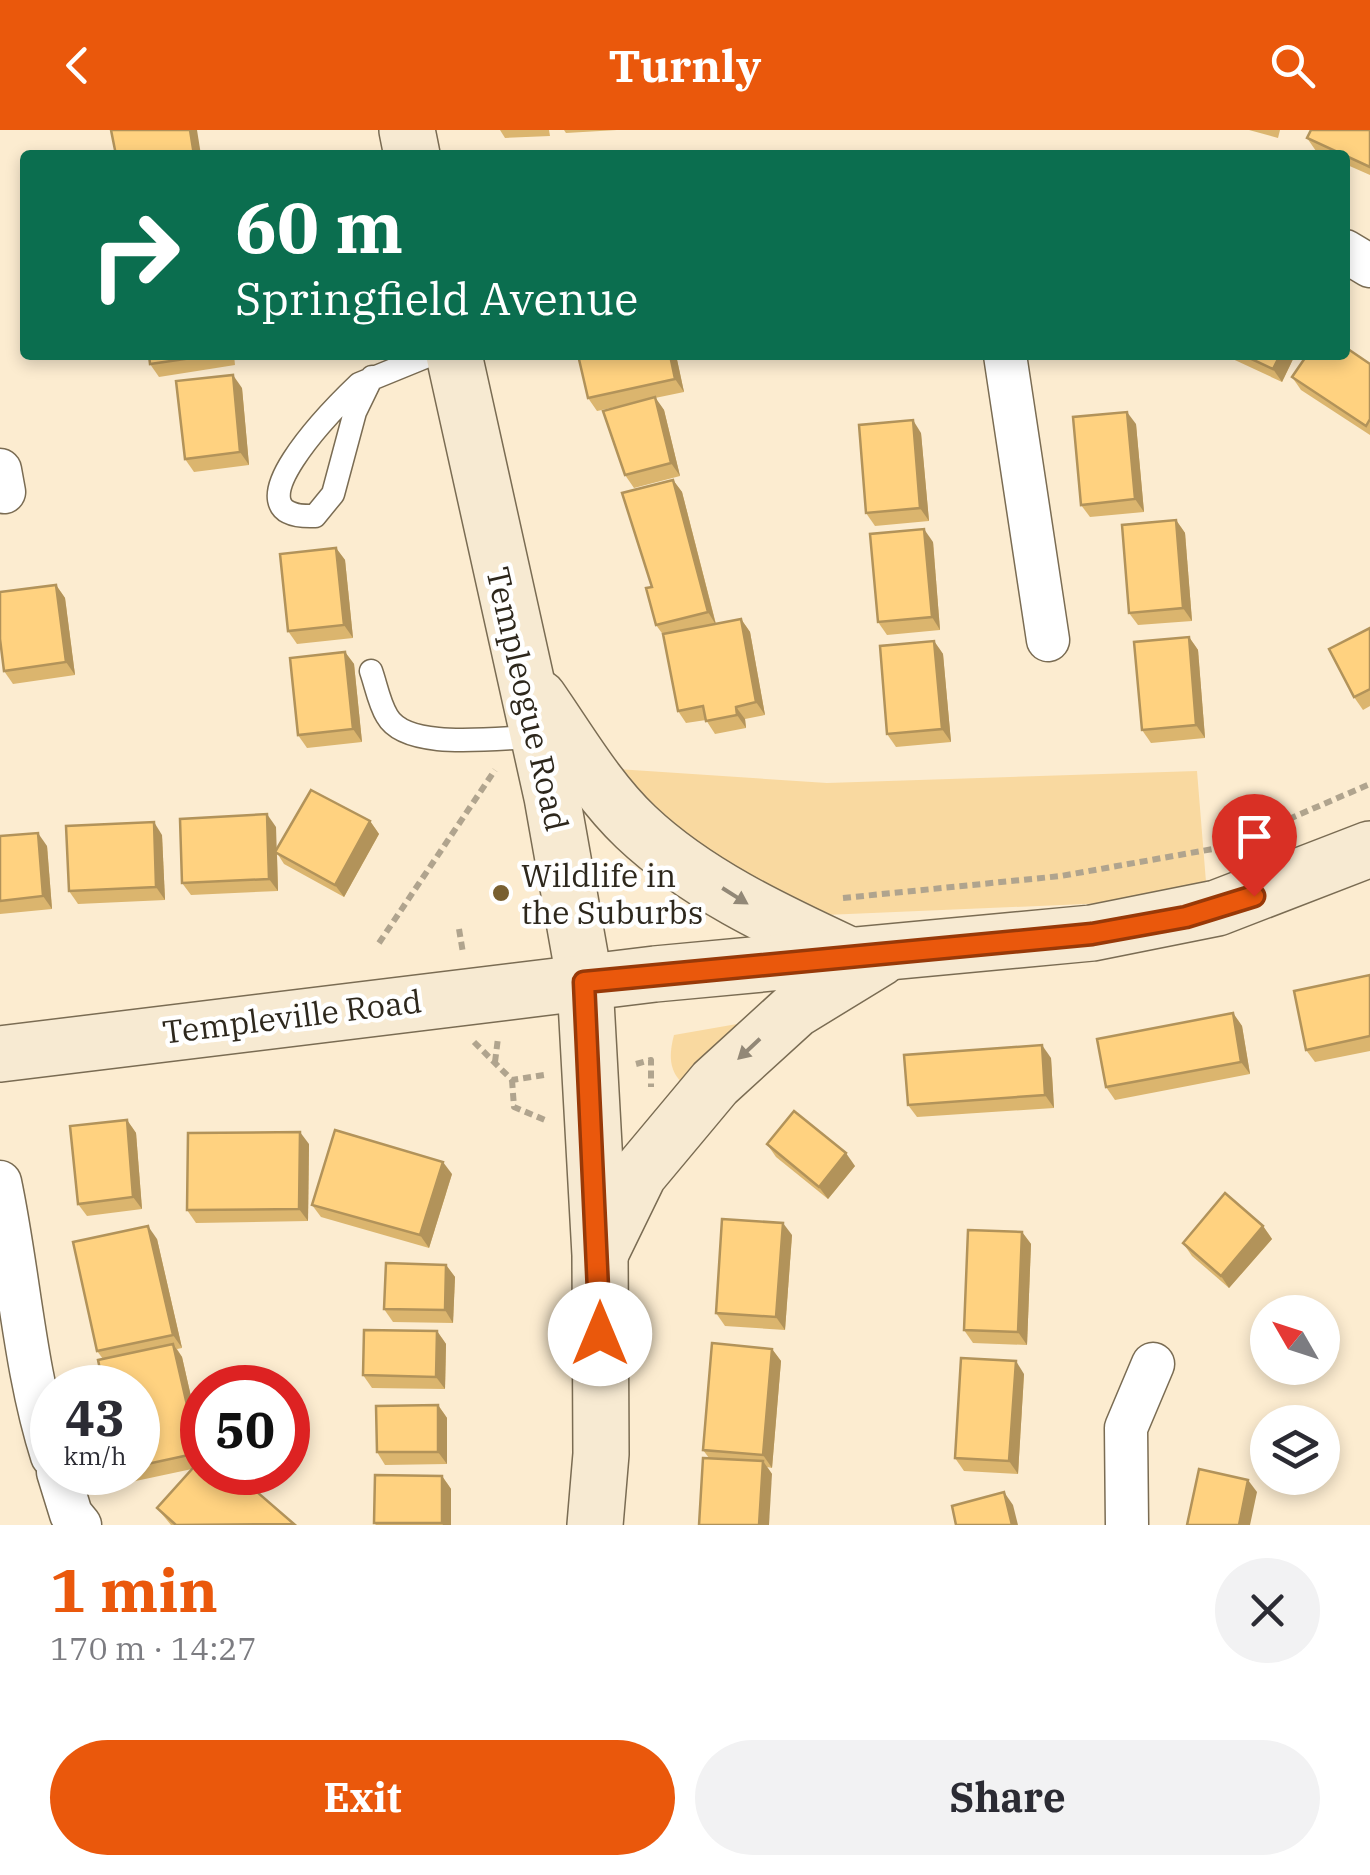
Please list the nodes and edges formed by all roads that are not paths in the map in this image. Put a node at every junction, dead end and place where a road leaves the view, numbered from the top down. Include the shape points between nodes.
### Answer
1 (416, 360) edge
2 (455, 360) edge
3 (1006, 360) edge
4 (372, 376) junction
5 (1048, 640) dead end
6 (371, 671) dead end
7 (521, 672) junction
8 (518, 751) junction
9 (1370, 849) edge
10 (870, 954) junction
11 (584, 982) junction
12 (0, 1054) edge
13 (0, 1182) edge
14 (600, 1255) junction
15 (1153, 1364) dead end
16 (32, 1365) edge
17 (65, 1495) edge
18 (80, 1525) edge
19 (594, 1525) edge
20 (1128, 1525) edge

1 - 4 lane
2 - 7 main road, Templeogue Road
3 - 5 street
4 - 4 lane via 340,402 283,470 278,495 295,517 314,516 333,494
6 - 8 lane via 388,719 408,734
7 - 8 main road, Templeogue Road
7 -> 10 main road via 636,826 775,920
8 - 11 main road, Templeogue Road
9 - 10 main road, Templeville Road via 1186,917 1092,934
10 - 11 main road, Templeville Road
10 -> 14 main road via 738,1060 640,1174
11 - 12 main road, Templeville Road
11 - 14 main road, Templeogue Road
13 - 16 street
14 - 19 main road, Templeogue Road via 601,1454
15 - 20 street via 1126,1428
17 - 18 street

